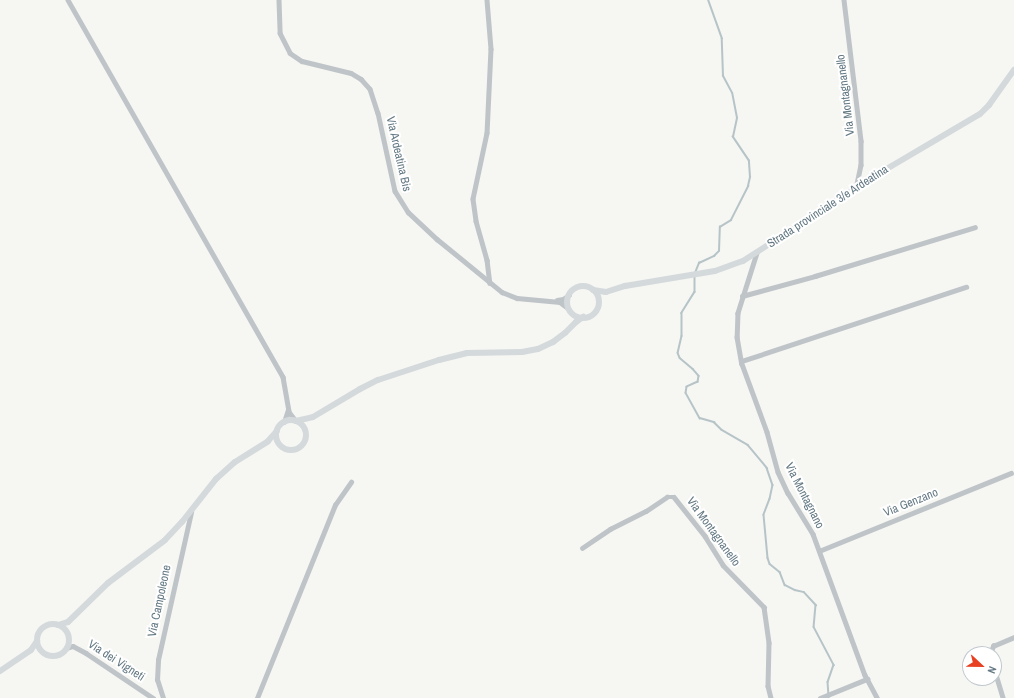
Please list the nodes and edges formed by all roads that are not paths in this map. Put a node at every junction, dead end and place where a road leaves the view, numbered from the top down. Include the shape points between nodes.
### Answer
1 (68, 0) edge
2 (279, 0) edge
3 (487, 0) edge
4 (844, 0) edge
5 (1014, 70) edge
6 (856, 188) junction
7 (975, 227) dead end
8 (757, 253) junction
9 (490, 283) junction
10 (966, 287) dead end
11 (593, 290) junction
12 (613, 290) junction
13 (568, 295) junction
14 (742, 296) junction
15 (556, 301) junction
16 (598, 304) junction
17 (570, 310) junction
18 (583, 317) junction
19 (571, 327) junction
20 (742, 361) junction
21 (288, 406) junction
22 (319, 414) junction
23 (296, 421) junction
24 (284, 422) junction
25 (277, 431) junction
26 (306, 433) junction
27 (280, 445) junction
28 (260, 447) junction
29 (1011, 473) dead end
30 (351, 482) dead end
31 (193, 508) junction
32 (582, 548) dead end
33 (819, 551) junction
34 (73, 617) junction
35 (58, 625) junction
36 (67, 634) junction
37 (1014, 637) edge
38 (37, 641) junction
39 (993, 646) edge
40 (66, 648) junction
41 (43, 652) junction
42 (26, 653) junction
43 (0, 671) edge
44 (867, 679) junction
45 (999, 686) edge
46 (822, 697) edge
47 (153, 698) edge
48 (163, 698) edge
49 (257, 698) edge
50 (771, 698) edge
51 (877, 698) edge
52 (1003, 698) edge

1 - 21 street via 283,377
2 - 9 street, Via Ardeatina Bis via 280,33 290,53 305,61 351,73 362,79 370,89 378,113 394,189 402,206
3 - 9 street via 491,53 487,133 473,199
4 - 6 street, Via Montagnanello via 862,141 861,165
5 - 6 main road, Strada provinciale 3/e Ardeatina via 982,113
6 - 8 main road, Strada provinciale 3/e Ardeatina
7 - 14 street
8 - 12 main road, Strada provinciale 3/e Ardeatina via 730,267
8 - 14 street, Via Montagnano
9 - 15 street, Via Ardeatina Bis via 514,297
10 - 20 street
11 - 12 main road, Strada provinciale 3/e Ardeatina
11 - 13 main road via 586,286 578,287
11 - 16 main road via 598,296
12 - 16 main road via 604,295
13 - 15 street
13 - 17 main road
14 - 20 street, Via Montagnano via 736,326
15 - 17 street, Via Ardeatina Bis via 563,303
16 - 18 main road via 595,312
17 - 18 main road
17 - 19 main road via 573,319
18 - 19 main road
19 - 22 main road via 554,342 538,349 453,356 388,376 360,389
20 - 33 street, Via Montagnano via 778,472 809,527
21 - 23 street
21 - 24 street
22 - 23 main road
22 - 26 main road via 309,425
23 - 24 main road
23 - 26 main road via 303,426
24 - 25 main road
25 - 27 main road via 277,441
25 - 28 main road via 272,439
26 - 27 main road via 299,448 287,449
27 - 28 main road
28 - 31 main road via 225,470
29 - 33 street, Via Genzano
30 - 49 street via 335,505
31 - 34 main road via 165,540 108,583
31 - 48 street, Via Campoleone via 187,524 158,660 158,680
32 - 50 street, Via Montagnanello via 610,529 646,512 667,497 674,497 722,564 764,607 769,643 768,686
33 - 44 street, Via Montagnano
34 - 35 main road
34 - 36 main road
35 - 36 main road
35 - 38 main road via 53,624 40,631
36 - 40 main road via 69,639
37 - 39 street
38 - 41 main road
38 - 42 main road
40 - 41 main road via 56,656
40 - 47 street, Via dei Vigneti via 73,646 86,653
41 - 42 main road via 36,650
42 - 43 main road
44 - 46 street
44 - 51 street, Via Montagnano
45 - 52 street

